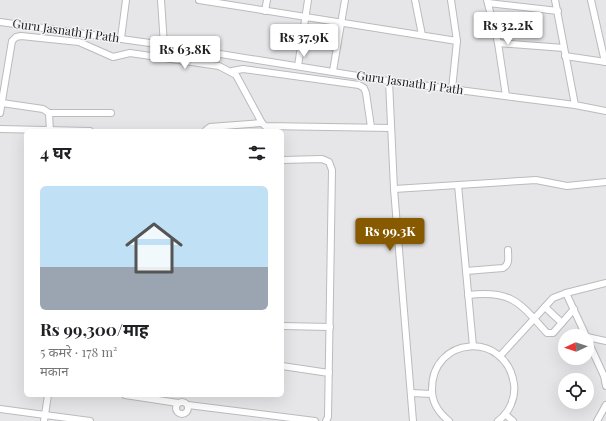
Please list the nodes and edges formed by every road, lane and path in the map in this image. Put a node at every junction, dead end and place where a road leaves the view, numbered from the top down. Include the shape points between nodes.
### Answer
1 (126, 0) edge
2 (160, 0) edge
3 (199, 0) edge
4 (267, 0) edge
5 (308, 0) edge
6 (345, 0) edge
7 (415, 0) edge
8 (451, 0) edge
9 (555, 0) edge
10 (591, 0) edge
11 (488, 1) edge
12 (265, 10) junction
13 (558, 11) junction
14 (305, 16) junction
15 (0, 22) edge
16 (341, 22) junction
17 (422, 35) junction
18 (121, 38) junction
19 (457, 41) junction
20 (498, 43) junction
21 (164, 45) junction
22 (564, 48) junction
23 (566, 56) junction
24 (606, 62) edge
25 (298, 66) junction
26 (232, 71) junction
27 (333, 71) junction
28 (389, 81) junction
29 (452, 89) junction
30 (506, 96) junction
31 (2, 103) junction
32 (574, 105) junction
33 (606, 111) edge
34 (49, 112) junction
35 (0, 113) edge
36 (111, 113) dead end
37 (262, 123) junction
38 (371, 127) junction
39 (391, 128) junction
40 (0, 129) edge
41 (50, 129) edge
42 (208, 129) edge
43 (24, 130) edge
44 (284, 160) edge
45 (606, 182) edge
46 (458, 185) junction
47 (394, 189) junction
48 (508, 250) dead end
49 (466, 271) junction
50 (606, 283) edge
51 (566, 293) junction
52 (468, 295) junction
53 (545, 307) junction
54 (574, 309) junction
55 (534, 319) junction
56 (562, 323) junction
57 (284, 326) edge
58 (330, 326) junction
59 (583, 329) edge
60 (594, 338) edge
61 (606, 341) edge
62 (473, 346) junction
63 (594, 353) edge
64 (500, 356) junction
65 (284, 366) edge
66 (329, 373) junction
67 (606, 386) edge
68 (411, 393) junction
69 (432, 394) junction
70 (48, 397) edge
71 (138, 397) edge
72 (185, 397) edge
73 (184, 404) junction
74 (606, 405) edge
75 (0, 409) edge
76 (505, 414) junction
77 (45, 418) edge
78 (182, 418) edge
79 (90, 421) edge
80 (315, 421) edge
81 (326, 421) edge
82 (413, 421) edge
83 (449, 421) edge
84 (498, 421) edge
85 (513, 421) edge
86 (597, 421) edge

1 - 18 street
2 - 21 street
3 - 12 street
4 - 12 street
5 - 14 street
6 - 16 street
7 - 17 street
8 - 19 street
9 - 13 street
10 - 24 street
11 - 13 street
11 - 20 street
12 - 14 street
13 - 22 street
14 - 16 street
14 - 25 street
15 - 18 street, Guru Jasnath Ji Path
16 - 17 street
16 - 27 street
17 - 19 street
18 - 21 street, Guru Jasnath Ji Path
19 - 29 street
20 - 22 street
20 - 30 street
21 - 25 street, Guru Jasnath Ji Path
22 - 23 street
23 - 24 street
23 - 32 street
25 - 27 street, Guru Jasnath Ji Path
26 - 31 street via 212,64 137,54 113,57 79,42 22,36 16,37 12,42
26 - 37 street via 240,80
26 - 38 street via 243,69 359,85 366,93
27 - 28 street, Guru Jasnath Ji Path
28 - 29 street, Guru Jasnath Ji Path
28 - 39 street
29 - 30 street, Guru Jasnath Ji Path
30 - 32 street, Guru Jasnath Ji Path
31 - 34 street
31 - 35 street
32 - 33 street, Guru Jasnath Ji Path
34 - 36 street
34 - 41 street
37 - 38 street via 270,126
37 - 42 street
38 - 39 street
39 - 47 street
40 - 43 street
44 - 58 street via 322,160 329,162 332,170
45 - 46 street via 567,186 536,180
46 - 47 street
46 - 49 street
47 - 68 street
48 - 49 street via 507,266 503,268
49 - 52 street
50 - 51 street
51 - 53 street via 553,298
51 - 54 street
52 - 55 street via 488,293 507,296
52 - 62 street
53 - 55 street
53 - 56 street
54 - 56 street
54 - 59 street
55 - 56 street via 547,333 553,333
55 - 64 street
57 - 58 street
58 - 66 street
60 - 61 street
62 - 64 street via 482,347
62 - 69 street via 453,351 439,365 432,383
63 - 67 street
64 - 76 street via 513,375 515,387
65 - 66 street
66 - 81 street
68 - 69 street
68 - 82 street
69 - 83 street via 440,412
70 - 77 street
71 - 73 street
72 - 73 street
73 - 78 street via 188,411
73 - 78 street via 176,410
73 - 80 street
74 - 86 street
75 - 77 street
76 - 84 street
76 - 85 street
77 - 79 street

